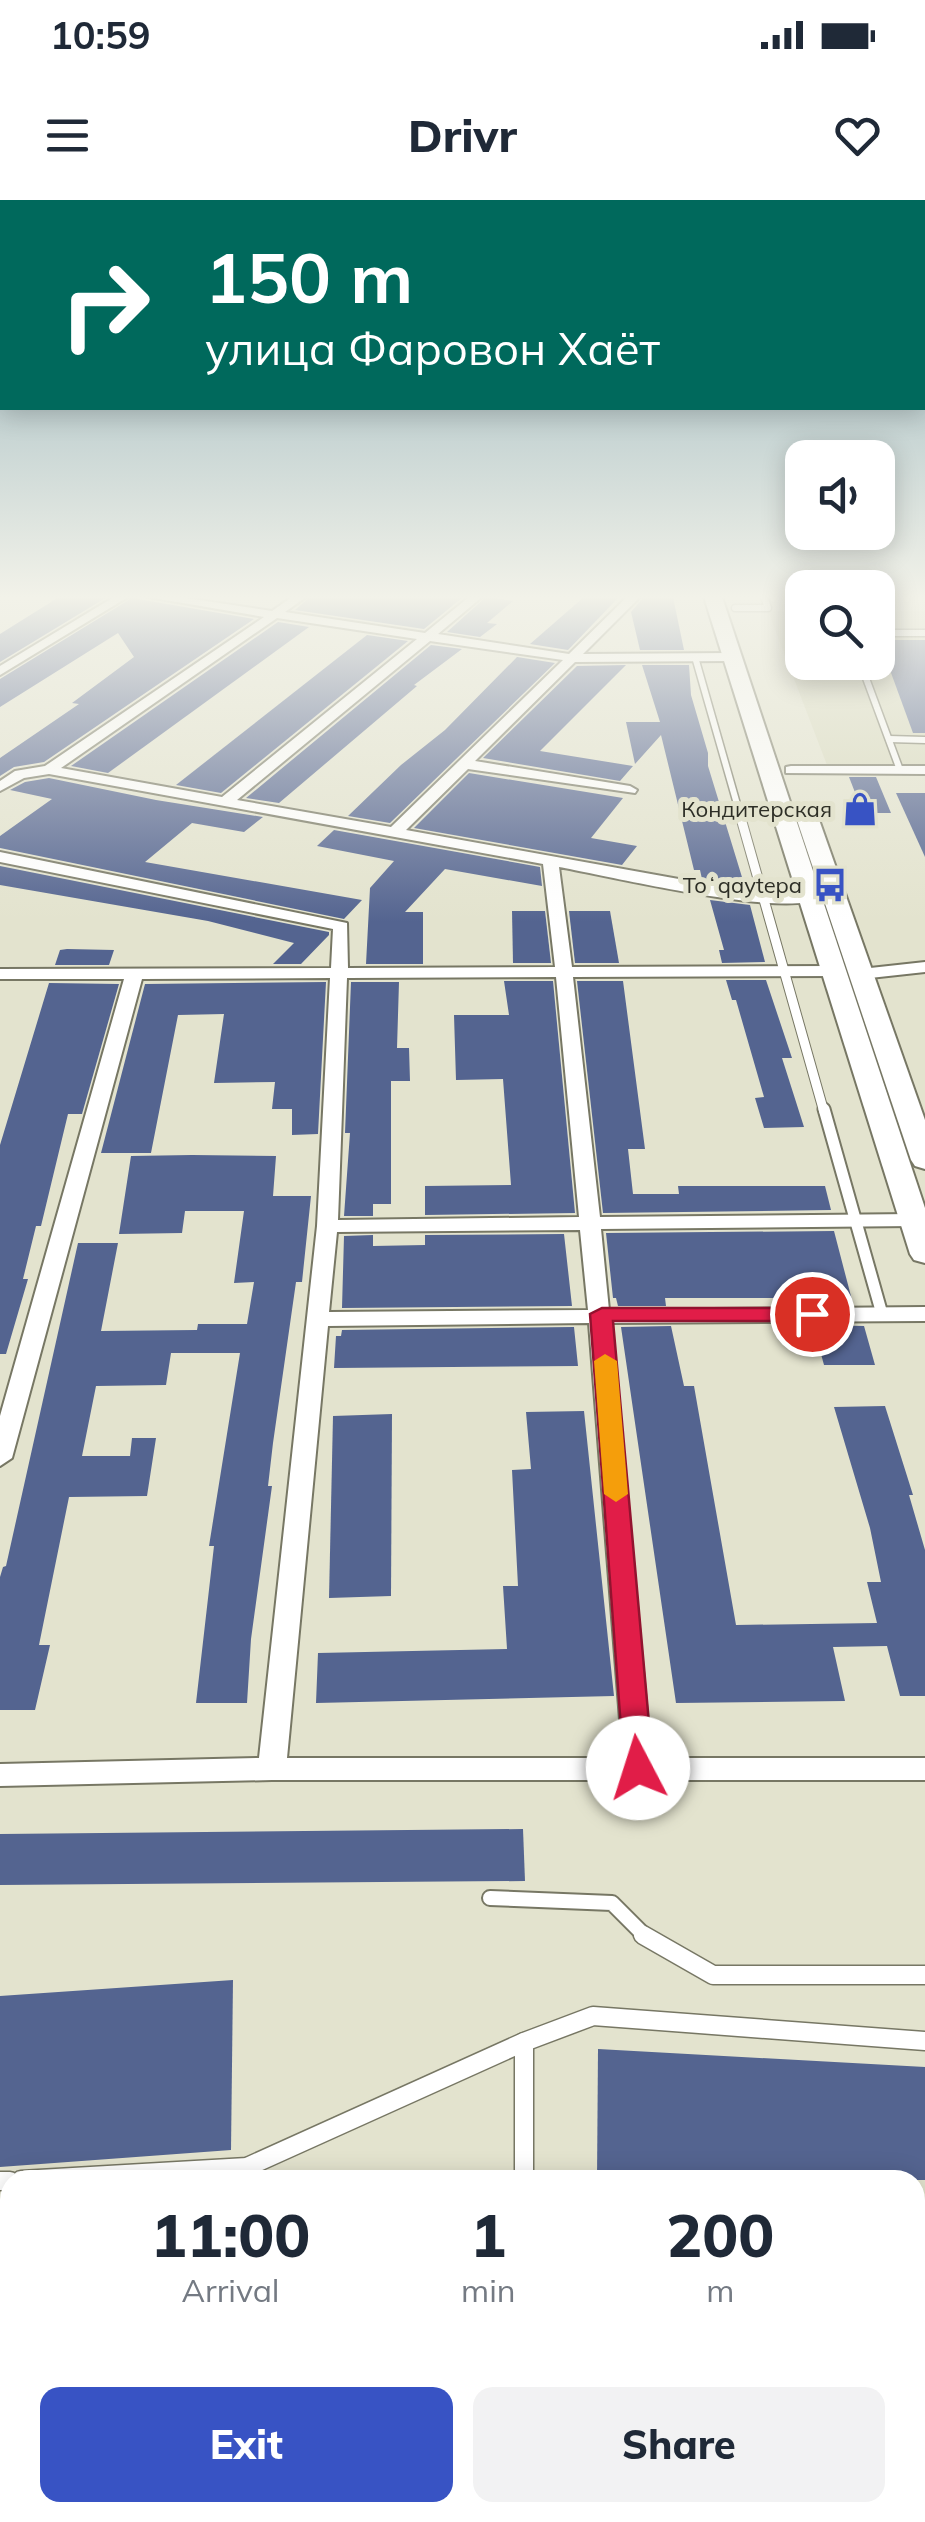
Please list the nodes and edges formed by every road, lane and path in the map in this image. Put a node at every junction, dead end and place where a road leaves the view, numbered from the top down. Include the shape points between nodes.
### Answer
1 (143, 705) edge
2 (344, 705) edge
3 (525, 705) edge
4 (708, 705) edge
5 (758, 705) edge
6 (763, 705) edge
7 (876, 705) edge
8 (888, 740) junction
9 (925, 740) edge
10 (465, 764) junction
11 (50, 770) junction
12 (791, 770) junction
13 (900, 770) junction
14 (925, 770) edge
15 (0, 787) edge
16 (630, 790) dead end
17 (225, 802) junction
18 (394, 833) junction
19 (804, 843) junction
20 (0, 857) edge
21 (551, 862) junction
22 (810, 898) junction
23 (762, 899) junction
24 (920, 969) edge
25 (338, 971) junction
26 (784, 971) junction
27 (834, 972) junction
28 (564, 973) junction
29 (0, 974) edge
30 (134, 974) junction
31 (861, 974) junction
32 (920, 1133) edge
33 (925, 1160) edge
34 (856, 1220) junction
35 (914, 1220) junction
36 (588, 1224) junction
37 (327, 1226) junction
38 (925, 1254) edge
39 (602, 1314) junction
40 (882, 1314) junction
41 (925, 1314) edge
42 (319, 1320) junction
43 (0, 1458) edge
44 (638, 1768) junction
45 (925, 1769) edge
46 (272, 1770) junction
47 (0, 1775) edge
48 (490, 1898) dead end
49 (925, 1975) edge
50 (925, 2041) edge
51 (524, 2042) junction
52 (260, 2170) edge
53 (524, 2170) edge

1 - 11 street
2 - 17 street
3 - 10 street
4 - 23 lane
5 - 19 main road
6 - 12 main road
7 - 8 lane
8 - 9 lane
8 - 13 lane
10 - 16 street
10 - 18 street
11 - 15 street via 20,774
11 - 17 street
12 - 13 street
12 - 19 main road
13 - 14 street
17 - 18 street
18 - 21 street
19 - 22 main road
19 - 31 main road
20 - 25 street via 341,926
21 - 23 street
21 - 28 street
22 - 23 street
22 - 27 main road
23 - 26 lane
24 - 31 street
25 - 28 street
25 - 30 street
25 - 37 street
26 - 27 street
26 - 28 street
26 - 34 lane
27 - 35 main road
28 - 36 street
29 - 30 street
30 - 43 street
31 - 32 main road
32 - 33 main road
34 - 35 street
34 - 36 street
34 - 40 lane
35 - 38 main road
36 - 37 street
36 - 39 street
37 - 42 street
39 - 40 street
39 - 42 street
39 - 44 street
40 - 41 street
42 - 46 street
44 - 45 street
44 - 46 street
46 - 47 street
48 - 49 lane via 612,1903 642,1935 713,1975
50 - 51 lane via 594,2016
51 - 52 lane
51 - 53 lane

